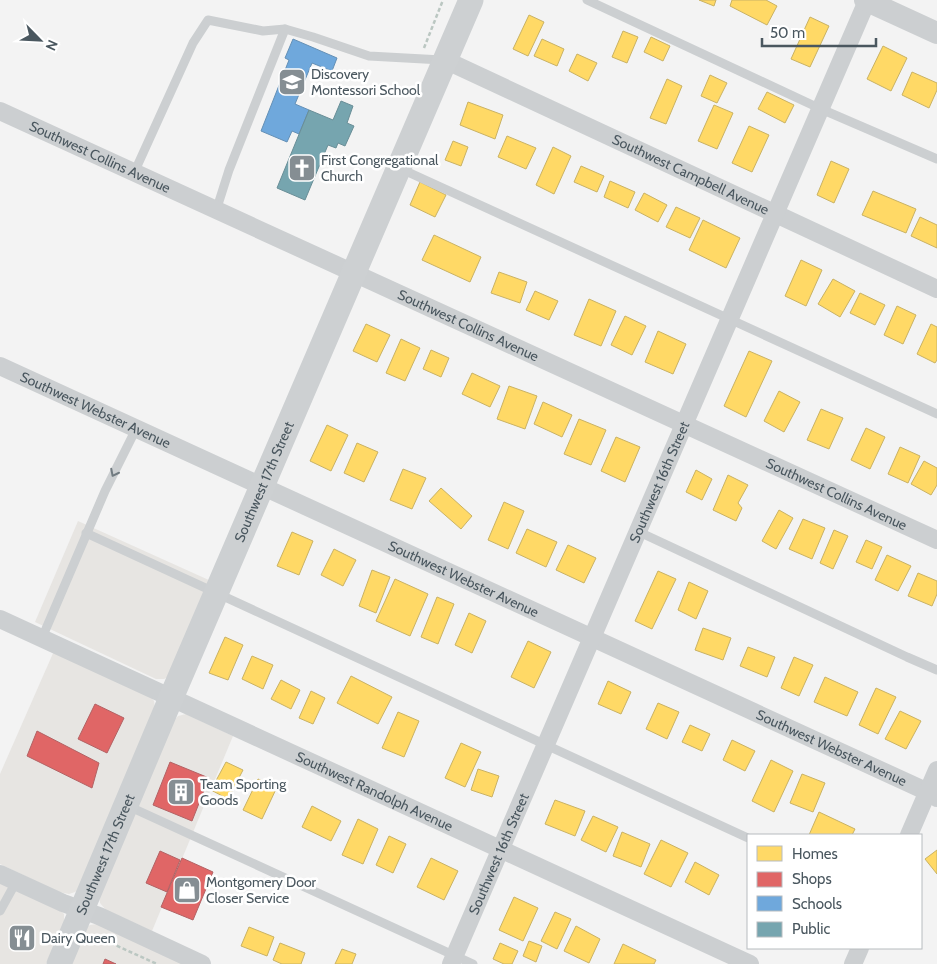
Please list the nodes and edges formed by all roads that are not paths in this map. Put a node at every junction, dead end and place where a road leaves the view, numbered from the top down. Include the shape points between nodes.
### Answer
1 (471, 0) edge
2 (586, 0) edge
3 (866, 0) edge
4 (285, 29) junction
5 (937, 33) edge
6 (445, 60) junction
7 (821, 108) junction
8 (0, 111) edge
9 (937, 159) edge
10 (399, 168) junction
11 (134, 173) junction
12 (216, 211) junction
13 (776, 214) junction
14 (354, 274) junction
15 (937, 289) edge
16 (731, 319) junction
17 (0, 366) edge
18 (937, 414) edge
19 (684, 424) junction
20 (136, 429) junction
21 (262, 486) junction
22 (637, 532) junction
23 (86, 533) junction
24 (937, 540) edge
25 (216, 592) junction
26 (0, 619) edge
27 (42, 638) junction
28 (591, 638) junction
29 (937, 670) edge
30 (171, 698) junction
31 (545, 745) junction
32 (937, 770) edge
33 (932, 795) edge
34 (126, 804) junction
35 (910, 834) edge
36 (747, 838) edge
37 (500, 848) junction
38 (0, 874) edge
39 (16, 882) junction
40 (0, 911) edge
41 (78, 918) junction
42 (860, 949) edge
43 (453, 960) edge
44 (59, 964) edge
45 (202, 964) edge
46 (473, 964) edge
47 (750, 964) edge
48 (853, 964) edge

1 - 6 main road, Southwest 17th Street
2 - 7 lane
3 - 5 street
3 - 7 street, Southwest 16th Street
4 - 6 lane via 369,56
4 - 11 lane via 263,31 208,20 193,43
4 - 12 lane
6 - 10 main road, Southwest 17th Street
6 - 13 street, Southwest Campbell Avenue
7 - 9 lane
7 - 13 street, Southwest 16th Street
8 - 11 street, Southwest Collins Avenue
10 - 14 main road, Southwest 17th Street
10 - 16 lane
11 - 12 street, Southwest Collins Avenue
12 - 14 street, Southwest Collins Avenue
13 - 15 street, Southwest Campbell Avenue
13 - 16 street, Southwest 16th Street
14 - 19 street, Southwest Collins Avenue
14 - 21 main road, Southwest 17th Street
16 - 18 lane
16 - 19 street, Southwest 16th Street
17 - 20 street, Southwest Webster Avenue
19 - 22 street, Southwest 16th Street
19 - 24 street, Southwest Collins Avenue
20 - 21 street, Southwest Webster Avenue
20 -> 23 lane
21 - 25 main road, Southwest 17th Street
21 - 28 street, Southwest Webster Avenue
22 - 28 street, Southwest 16th Street
22 - 29 lane
23 - 25 lane
23 - 27 lane
25 - 30 main road, Southwest 17th Street
25 - 31 lane
26 - 27 street, Southwest Randolph Avenue
27 - 30 street, Southwest Randolph Avenue
28 - 31 street, Southwest 16th Street
28 - 33 street, Southwest Webster Avenue
30 - 34 main road, Southwest 17th Street
30 - 37 street, Southwest Randolph Avenue
31 - 36 lane
31 - 37 street, Southwest 16th Street
32 - 33 street
33 - 35 street
34 - 41 main road, Southwest 17th Street
34 - 43 lane
37 - 43 street, Southwest 16th Street
37 - 47 street, Southwest Randolph Avenue
38 - 39 street
39 - 40 lane
39 - 41 street
41 - 44 main road, Southwest 17th Street
41 - 45 street via 98,916
42 - 48 street
43 - 46 lane

